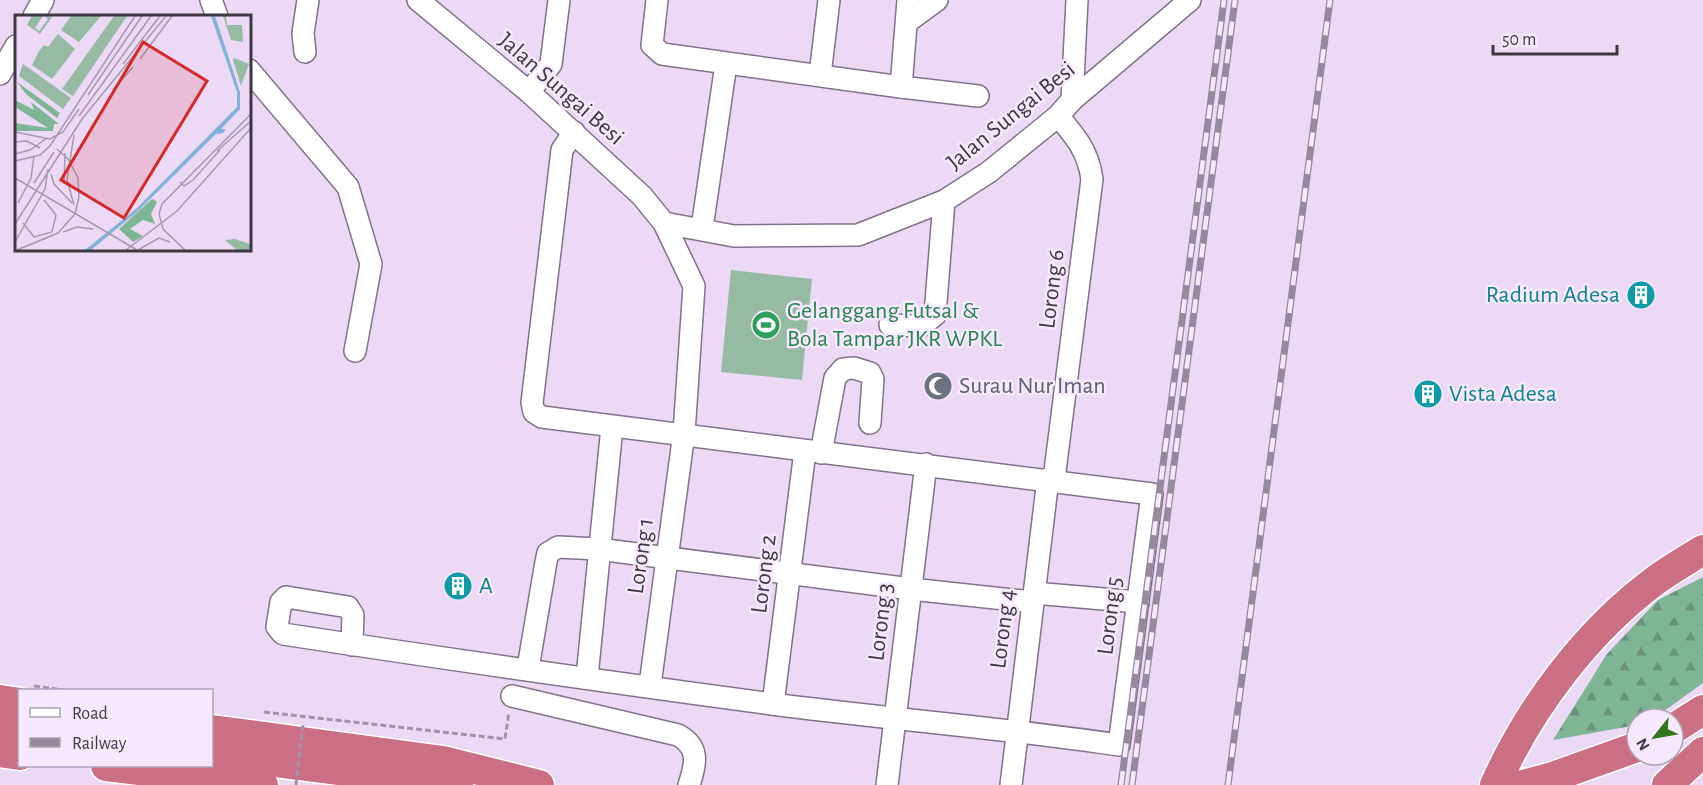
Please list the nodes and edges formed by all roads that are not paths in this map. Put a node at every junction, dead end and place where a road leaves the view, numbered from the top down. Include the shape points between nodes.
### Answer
1 (43, 0) edge
2 (211, 0) edge
3 (308, 0) edge
4 (418, 0) edge
5 (559, 0) edge
6 (657, 0) edge
7 (829, 0) edge
8 (908, 0) edge
9 (937, 0) edge
10 (1077, 0) edge
11 (1190, 0) edge
12 (35, 15) edge
13 (218, 15) edge
14 (907, 22) junction
15 (15, 48) edge
16 (305, 52) dead end
17 (726, 64) junction
18 (250, 70) edge
19 (0, 74) edge
20 (820, 75) junction
21 (901, 87) junction
22 (529, 92) junction
23 (978, 96) dead end
24 (1072, 100) junction
25 (1058, 116) junction
26 (574, 132) junction
27 (944, 201) junction
28 (664, 223) junction
29 (702, 228) junction
30 (890, 325) dead end
31 (355, 351) dead end
32 (870, 423) dead end
33 (612, 427) junction
34 (684, 433) junction
35 (813, 452) junction
36 (926, 464) junction
37 (1051, 479) junction
38 (598, 549) junction
39 (1703, 550) edge
40 (666, 558) junction
41 (789, 574) junction
42 (911, 589) junction
43 (1033, 597) junction
44 (1138, 602) junction
45 (352, 645) dead end
46 (528, 668) junction
47 (587, 677) junction
48 (650, 685) junction
49 (512, 696) road end
50 (0, 700) edge
51 (18, 703) edge
52 (773, 704) junction
53 (1703, 710) edge
54 (895, 717) junction
55 (1685, 721) edge
56 (0, 726) edge
57 (18, 728) edge
58 (213, 730) edge
59 (1017, 730) junction
60 (1625, 751) edge
61 (0, 752) edge
62 (1703, 752) edge
63 (213, 754) edge
64 (18, 755) edge
65 (122, 767) edge
66 (1670, 782) edge
67 (263, 785) edge
68 (458, 785) edge
69 (539, 785) edge
70 (689, 785) edge
71 (887, 785) edge
72 (1011, 785) edge
73 (1495, 785) edge
74 (1522, 785) edge

1 - 12 street
2 - 13 street
3 - 16 street via 303,33
4 - 22 street, Jalan Sungai Besi
5 - 22 street via 551,64
6 - 17 street via 652,45 662,54
7 - 20 street
8 - 14 street
9 - 14 street
10 - 24 street
11 - 24 street, Jalan Sungai Besi
14 - 21 street
15 - 19 street
17 - 20 street
17 - 29 street
18 - 31 street via 348,187 370,264
20 - 21 street
21 - 23 street
22 - 26 street, Jalan Sungai Besi
24 - 25 street, Jalan Sungai Besi
25 - 27 street, Jalan Sungai Besi via 989,172
25 - 37 street, Lorong 6 via 1082,143 1090,160 1092,179
26 - 28 street, Jalan Sungai Besi via 642,196
26 - 33 street via 562,150 532,403 534,412 542,417
27 - 29 street, Jalan Sungai Besi via 858,235 734,236
27 - 30 street via 935,315 921,327
28 - 29 street, Jalan Sungai Besi
28 - 34 street, Jalan Sungai Besi via 694,286
32 - 35 street, Lorong 2 via 870,373 843,369 835,378
33 - 34 street
33 - 38 street
34 - 35 street
34 - 40 street, Lorong 1
35 - 36 street
35 - 41 street, Lorong 2
36 - 37 street
36 - 42 street, Lorong 3
37 - 43 street, Lorong 4
37 - 44 street, Lorong 5 via 1152,494
38 - 40 street
38 - 46 street via 558,547 548,553
38 - 47 street
39 - 73 highway via 1656,579 1589,641 1551,689
40 - 41 street
40 - 48 street, Lorong 1
41 - 42 street
41 - 52 street, Lorong 2
42 - 43 street
42 - 54 street, Lorong 3
43 - 44 street
43 - 59 street, Lorong 4
44 - 59 street, Lorong 5 via 1119,745
45 - 46 street
46 - 47 street
47 - 48 street
48 - 52 street
49 - 70 street via 678,735 686,740 695,756
50 - 51 highway
52 - 54 street
53 - 55 highway
54 - 59 street
54 - 71 street, Lorong 3
56 - 57 highway
58 - 69 highway via 443,761
59 - 72 street, Lorong 4
60 - 74 highway
61 - 64 highway
62 - 66 highway
63 - 68 highway
65 - 67 highway

